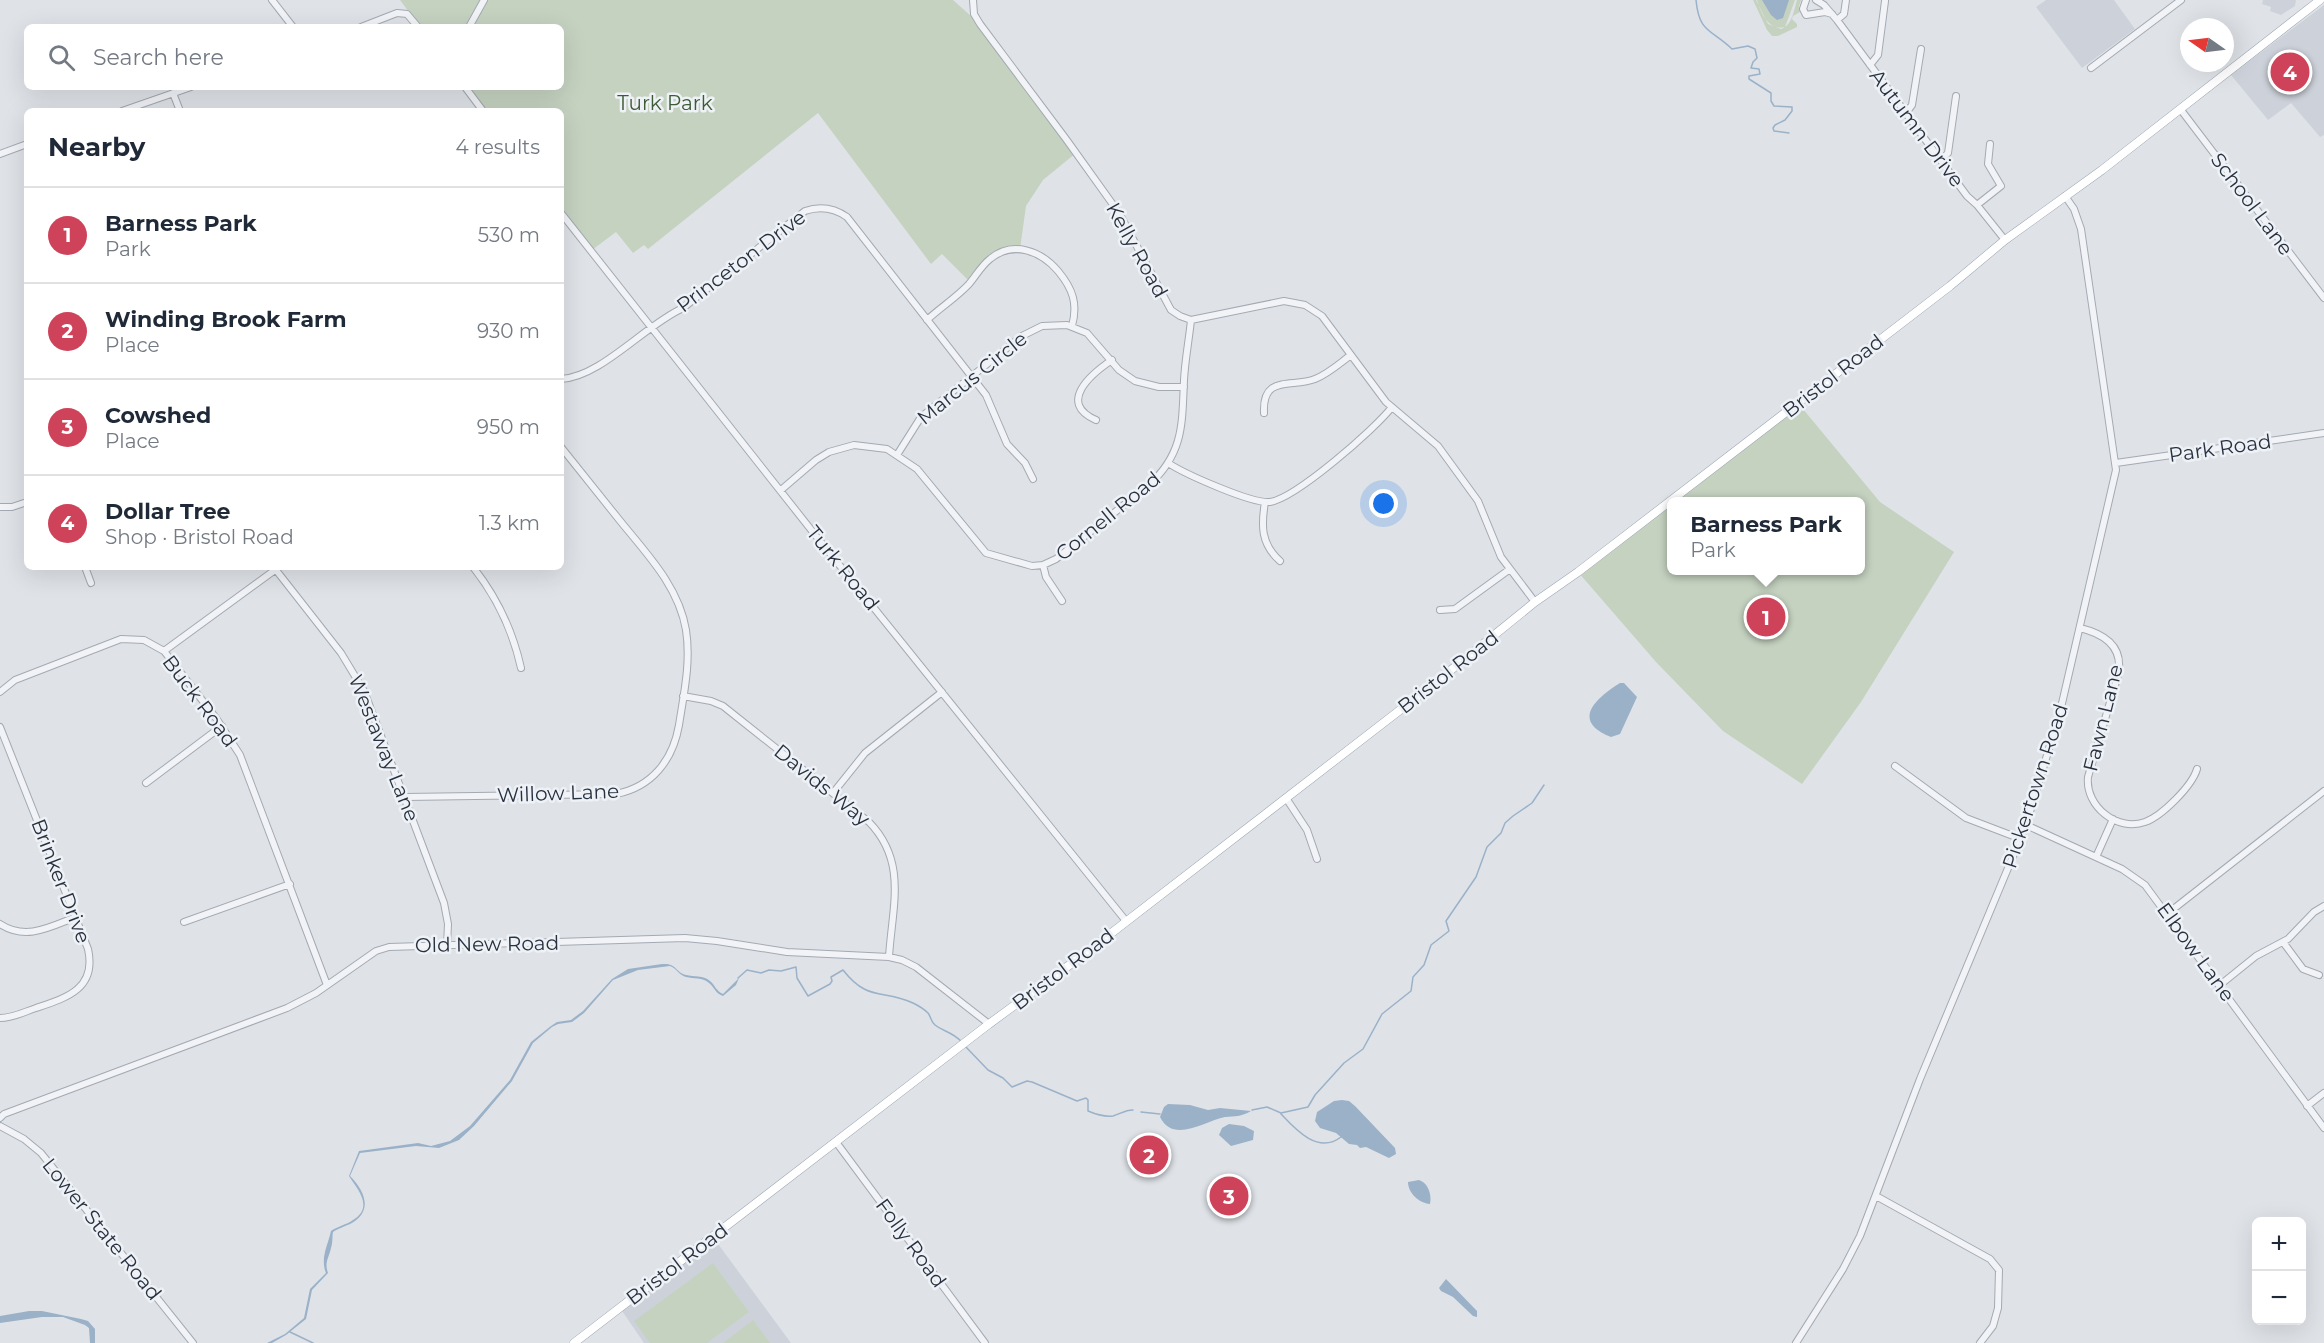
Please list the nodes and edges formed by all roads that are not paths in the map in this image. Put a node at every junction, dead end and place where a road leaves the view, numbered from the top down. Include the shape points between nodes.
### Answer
1 (272, 0) edge
2 (484, 0) edge
3 (973, 0) edge
4 (1806, 0) edge
5 (1816, 0) edge
6 (1846, 0) edge
7 (2181, 0) edge
8 (2320, 0) edge
9 (1886, 1) edge
10 (1835, 17) junction
11 (291, 24) edge
12 (369, 24) edge
13 (415, 24) edge
14 (471, 24) edge
15 (1920, 49) dead end
16 (1870, 65) junction
17 (2091, 68) dead end
18 (182, 90) edge
19 (467, 90) edge
20 (173, 93) junction
21 (1956, 96) dead end
22 (130, 108) edge
23 (179, 108) edge
24 (481, 108) edge
25 (2181, 110) junction
26 (1906, 113) junction
27 (1990, 144) dead end
28 (24, 145) edge
29 (0, 154) edge
30 (1941, 160) junction
31 (2065, 196) junction
32 (1977, 205) junction
33 (564, 217) edge
34 (2005, 240) junction
35 (2324, 298) edge
36 (927, 320) junction
37 (1191, 320) junction
38 (1072, 326) junction
39 (651, 328) junction
40 (1351, 355) junction
41 (1112, 360) junction
42 (971, 376) junction
43 (564, 378) edge
44 (1184, 387) junction
45 (1392, 407) junction
46 (1264, 413) dead end
47 (1096, 420) dead end
48 (2324, 433) edge
49 (564, 451) edge
50 (897, 455) junction
51 (1168, 463) junction
52 (2116, 463) junction
53 (1033, 479) dead end
54 (781, 490) junction
55 (1676, 497) edge
56 (1265, 502) junction
57 (24, 503) edge
58 (1667, 504) edge
59 (0, 507) edge
60 (1281, 561) dead end
61 (1043, 565) junction
62 (1510, 569) junction
63 (86, 570) edge
64 (275, 570) edge
65 (279, 570) edge
66 (475, 570) edge
67 (91, 583) dead end
68 (1062, 601) dead end
69 (1535, 602) junction
70 (1440, 610) dead end
71 (2080, 628) junction
72 (164, 651) junction
73 (520, 668) dead end
74 (0, 692) edge
75 (942, 692) junction
76 (683, 696) junction
77 (222, 726) junction
78 (0, 727) edge
79 (1895, 765) dead end
80 (2197, 770) dead end
81 (146, 783) dead end
82 (2324, 791) edge
83 (833, 793) junction
84 (405, 797) junction
85 (1286, 798) junction
86 (2113, 819) junction
87 (2026, 825) junction
88 (2021, 839) junction
89 (2096, 857) junction
90 (1317, 859) dead end
91 (290, 884) junction
92 (2324, 906) edge
93 (2167, 914) junction
94 (76, 917) junction
95 (1126, 921) junction
96 (184, 922) dead end
97 (0, 924) edge
98 (2283, 942) junction
99 (447, 946) junction
100 (889, 957) junction
101 (2319, 975) dead end
102 (327, 985) junction
103 (2220, 985) junction
104 (0, 1018) edge
105 (989, 1024) junction
106 (2324, 1093) edge
107 (2307, 1106) junction
108 (0, 1118) edge
109 (0, 1126) edge
110 (2324, 1128) edge
111 (837, 1142) junction
112 (1876, 1196) junction
113 (1799, 1342) edge
114 (193, 1343) edge
115 (575, 1343) edge
116 (985, 1343) edge
117 (1980, 1343) edge

1 - 11 street
2 - 14 street
3 - 37 street, Kelly Road via 980,24 1119,213 1167,304 1174,313
4 - 10 street via 1806,15 1825,12
5 - 10 street, Autumn Drive
6 - 10 street via 1844,14
7 - 17 street
8 - 25 main road, Bristol Road
9 - 16 street via 1878,55
10 - 16 street, Autumn Drive
12 - 13 street via 397,13 407,14
15 - 26 street via 1912,105
16 - 26 street, Autumn Drive
18 - 20 street
19 - 24 street
20 - 22 street
20 - 23 street
21 - 30 street via 1948,153
25 - 31 main road, Bristol Road
25 - 35 street, School Lane
26 - 30 street, Autumn Drive
27 - 32 street via 1988,165 2001,186
28 - 29 street
30 - 32 street, Autumn Drive
31 - 34 main road, Bristol Road
31 - 52 street, Pickertown Road via 2081,229
32 - 34 street, Autumn Drive
33 - 39 street, Turk Road
34 - 55 main road, Bristol Road
36 - 38 street via 968,285 989,260 1020,249 1041,255 1067,282 1075,304
36 - 39 street, Princeton Drive via 847,217 831,209 814,208
36 - 42 street, Princeton Drive
37 - 40 street via 1278,302 1298,303 1322,316
37 - 44 street, Cornell Road
38 - 41 street via 1087,333
38 - 42 street, Marcus Circle via 1031,330
39 - 43 street via 582,375
39 - 54 street, Turk Road
40 - 45 street
40 - 46 street via 1315,379 1277,385 1267,393
41 - 44 street via 1135,381 1164,388
41 - 47 street via 1094,372 1081,389 1081,408
42 - 50 street, Marcus Circle via 921,417
42 - 53 street, Princeton Drive via 986,395 1010,449 1025,463
44 - 51 street, Cornell Road via 1181,433
45 - 56 street via 1373,430 1294,492
45 - 62 street via 1430,438 1478,501 1498,551
48 - 52 street, Park Road
49 - 76 street, Willow Lane via 663,574 676,597 687,637
50 - 54 street, Cornell Road via 871,446 846,447 822,456
50 - 61 street, Cornell Road via 924,477 986,553 1026,566
51 - 56 street via 1237,494
51 - 61 street, Cornell Road via 1149,485 1056,559
52 - 71 street, Pickertown Road
54 - 75 street, Turk Road
56 - 60 street via 1263,533 1271,552
57 - 59 street
58 - 69 main road, Bristol Road
61 - 68 street
62 - 69 street
62 - 70 street via 1455,609
63 - 67 street
64 - 72 street
65 - 84 street, Westaway Lane via 357,677
66 - 73 street via 500,611
69 - 85 main road, Bristol Road
71 - 86 street, Fawn Lane via 2106,638 2118,655 2118,675 2087,785 2093,803
71 - 87 street, Pickertown Road
72 - 74 street, Buck Road via 144,640 121,639 15,680
72 - 77 street, Buck Road
75 - 83 street via 865,753
75 - 95 street, Turk Road
76 - 83 street, Davids Way via 723,706
76 - 84 street, Willow Lane via 676,737 667,760 648,780 626,792
77 - 81 street
77 - 91 street, Buck Road via 240,755
78 - 94 street, Brinker Drive
79 - 88 street via 1966,818
80 - 86 street via 2187,788 2152,819 2132,824
82 - 93 street
83 - 100 street, Davids Way via 880,833 890,851 895,881
84 - 99 street, Westaway Lane via 444,903
85 - 90 street via 1307,830
85 - 95 main road, Bristol Road
86 - 89 street
87 - 88 street, Pickertown Road
87 - 89 street, Elbow Lane
88 - 112 street, Pickertown Road
89 - 93 street, Elbow Lane via 2139,879
91 - 96 street
91 - 102 street, Buck Road
92 - 98 street
93 - 103 street, Elbow Lane
94 - 97 street via 32,933 12,931
94 - 104 street, Brinker Drive via 89,955 84,982 68,997
95 - 105 main road, Bristol Road
98 - 101 street via 2303,969
98 - 103 street via 2256,956
99 - 100 street, Old New Road via 687,938 787,952
99 - 102 street, Old New Road via 381,949
100 - 105 street, Old New Road via 916,967
102 - 108 street, Old New Road via 287,1008
103 - 107 street, Elbow Lane
105 - 111 main road, Bristol Road
106 - 107 street
107 - 110 street, Elbow Lane
109 - 114 street, Lower State Road via 41,1153
111 - 115 main road, Bristol Road
111 - 116 street, Folly Road
112 - 113 street, Pickertown Road via 1849,1259
112 - 117 street via 1995,1263 1999,1270 1997,1316

